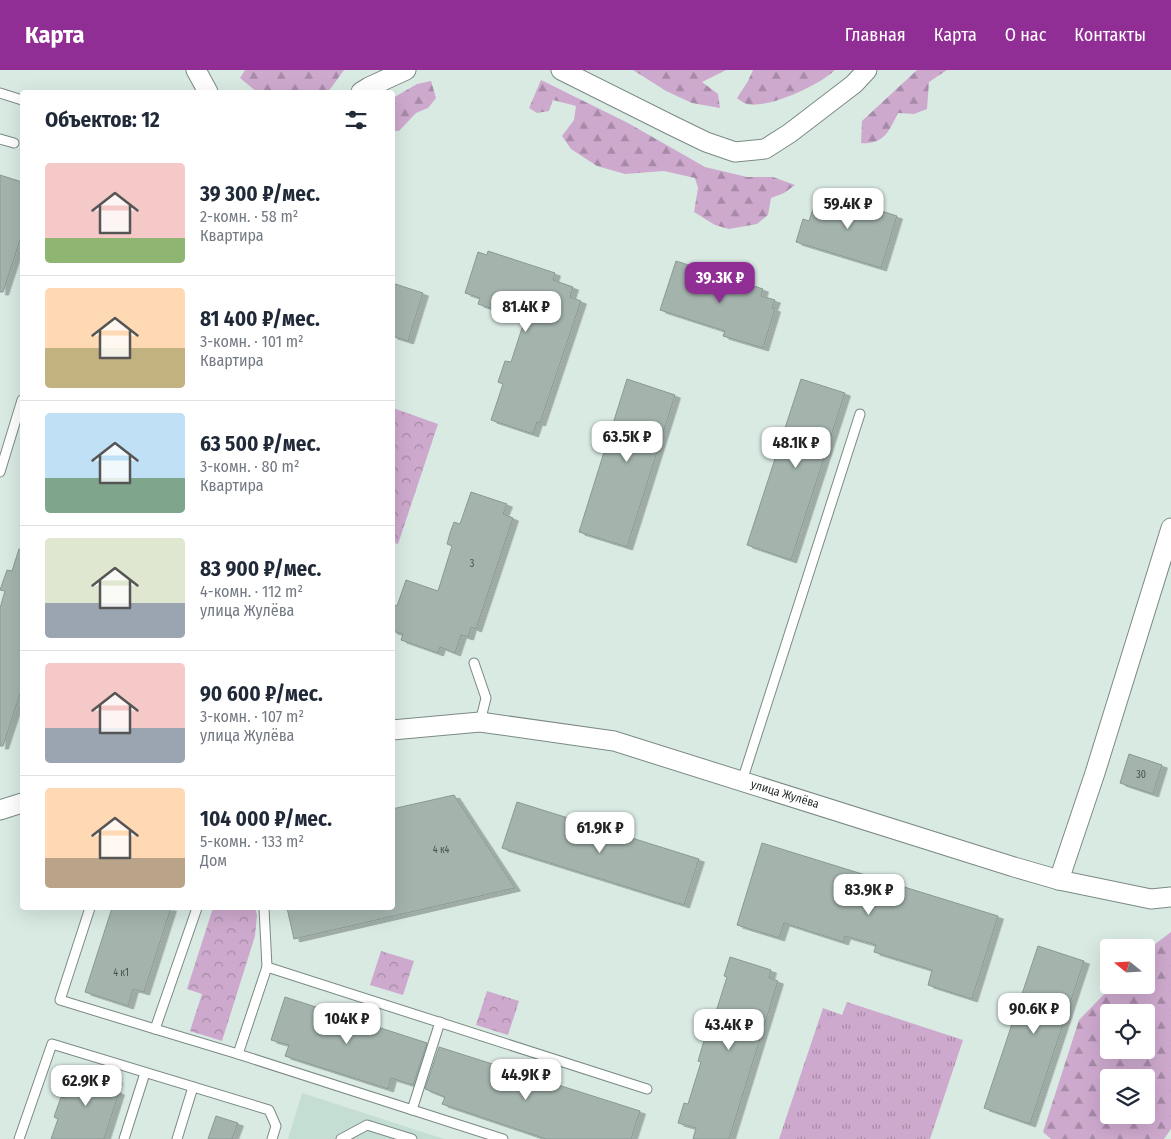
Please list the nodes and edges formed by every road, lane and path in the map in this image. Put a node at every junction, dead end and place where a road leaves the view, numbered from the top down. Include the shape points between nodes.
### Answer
1 (196, 70) edge
2 (406, 70) edge
3 (561, 70) edge
4 (867, 70) edge
5 (207, 90) edge
6 (364, 90) edge
7 (0, 93) edge
8 (20, 99) edge
9 (0, 138) edge
10 (14, 143) dead end
11 (20, 407) edge
12 (860, 414) dead end
13 (0, 472) edge
14 (1171, 528) edge
15 (474, 664) dead end
16 (480, 722) junction
17 (395, 730) edge
18 (742, 781) junction
19 (20, 804) edge
20 (0, 810) edge
21 (1060, 880) junction
22 (1171, 897) edge
23 (89, 910) edge
24 (196, 910) edge
25 (264, 910) edge
26 (267, 967) junction
27 (440, 1022) junction
28 (155, 1029) junction
29 (238, 1054) junction
30 (145, 1073) junction
31 (193, 1087) junction
32 (647, 1089) dead end
33 (412, 1110) junction
34 (19, 1139) edge
35 (124, 1139) edge
36 (177, 1139) edge
37 (272, 1139) edge
38 (341, 1139) edge
39 (412, 1139) edge
40 (503, 1139) edge

1 - 5 street
2 - 6 street
3 - 4 street via 671,126 735,152 765,149 854,84
7 - 8 lane
9 - 10 lane
11 - 13 lane
12 - 18 lane
14 - 21 street
15 - 16 lane via 486,698
16 - 17 street, улица Жулёва
16 - 18 street, улица Жулёва via 614,742
18 - 21 street, улица Жулёва
19 - 20 street
21 - 22 street, улица Жулёва via 1151,899
23 - 28 lane via 60,1000
24 - 28 lane
25 - 26 lane
26 - 27 lane
26 - 29 lane
27 - 32 lane
27 - 33 lane
28 - 29 lane
29 - 33 lane
30 - 31 lane
30 - 34 lane via 52,1044
30 - 35 lane
31 - 36 lane
31 - 37 lane via 269,1110 276,1126
33 - 40 lane
38 - 39 lane via 368,1125

